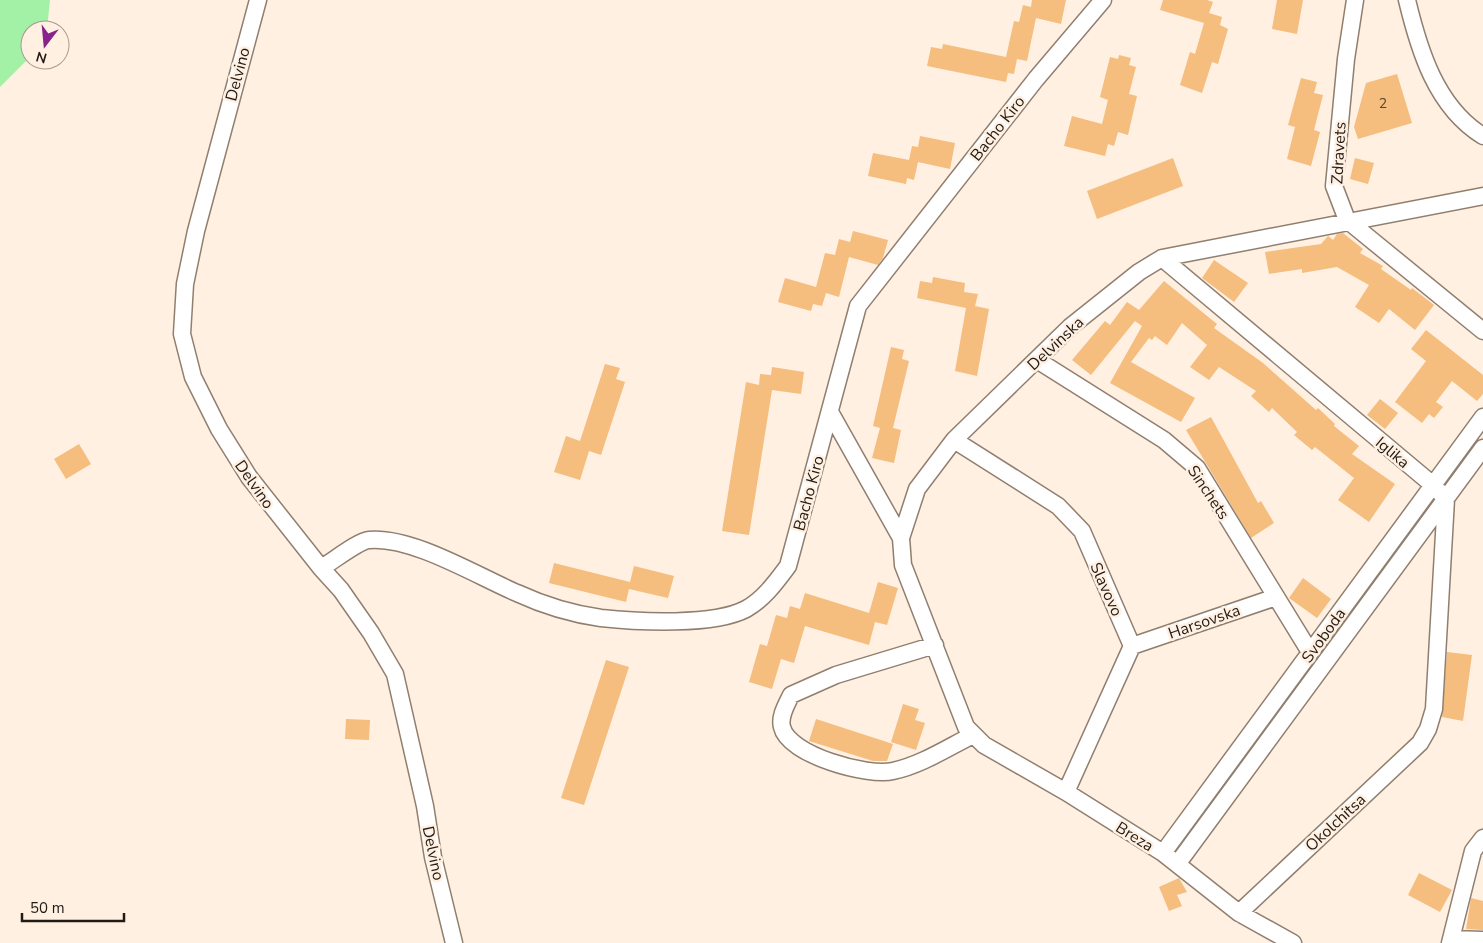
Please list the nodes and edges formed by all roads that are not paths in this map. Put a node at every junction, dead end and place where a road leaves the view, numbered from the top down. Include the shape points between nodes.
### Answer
1 (258, 0) edge
2 (1103, 0) edge
3 (1354, 0) edge
4 (1407, 0) edge
5 (1483, 136) edge
6 (1483, 196) edge
7 (1347, 220) junction
8 (1162, 258) junction
9 (1483, 331) edge
10 (1037, 360) junction
11 (830, 412) junction
12 (1483, 417) edge
13 (954, 440) junction
14 (1483, 448) edge
15 (1433, 485) junction
16 (1446, 499) junction
17 (901, 538) junction
18 (321, 568) junction
19 (1276, 597) junction
20 (935, 645) junction
21 (1132, 646) junction
22 (1310, 652) junction
23 (973, 735) junction
24 (1066, 792) junction
25 (1483, 838) edge
26 (1162, 853) junction
27 (1178, 864) junction
28 (1239, 913) junction
29 (1483, 940) edge
30 (1450, 942) edge
31 (454, 943) edge
32 (1293, 943) edge

1 - 18 street, Delvino via 196,231 185,284 182,334 194,377 219,429 249,477
2 - 11 street, Bacho Kiro via 1036,79 858,306
3 - 7 street, Zdravets via 1334,186
4 - 5 street via 1415,35 1444,99
6 - 7 street, Delvinska
7 - 8 street, Delvinska
7 - 9 street, Zdravets
8 - 10 street, Delvinska via 1139,272 1070,327
8 - 15 street, Iglika
10 - 13 street, Delvinska
10 - 19 street, Sinchets via 1164,440 1197,468
11 - 17 street
11 - 18 street, Bacho Kiro via 788,566 769,591 747,608 726,617 685,621 600,618 558,609 391,540 367,540
12 - 15 street, Svoboda
13 - 17 street, Delvinska via 917,489
13 - 21 street, Slavovo via 1058,506 1082,531
14 - 16 street, Svoboda
15 - 16 street, Iglika
15 - 22 street, Svoboda
16 - 27 street, Svoboda
16 - 28 street, Okolchitsa via 1434,709 1428,729 1420,743
17 - 20 street, Delvinska via 903,565
18 - 31 street, Delvino via 341,590 395,674
19 - 21 street, Harsovska
19 - 22 street, Sinchets
20 - 23 street, Delvinska via 966,727
20 - 23 street via 836,674 791,695 781,726 787,739 822,759 875,772 892,772 916,764
21 - 24 street
22 - 26 street, Svoboda
23 - 24 street, Breza via 984,745
24 - 26 street, Breza
25 - 30 street via 1473,851
26 - 27 street, Breza
27 - 28 street, Breza
28 - 32 street, Breza
29 - 30 street

